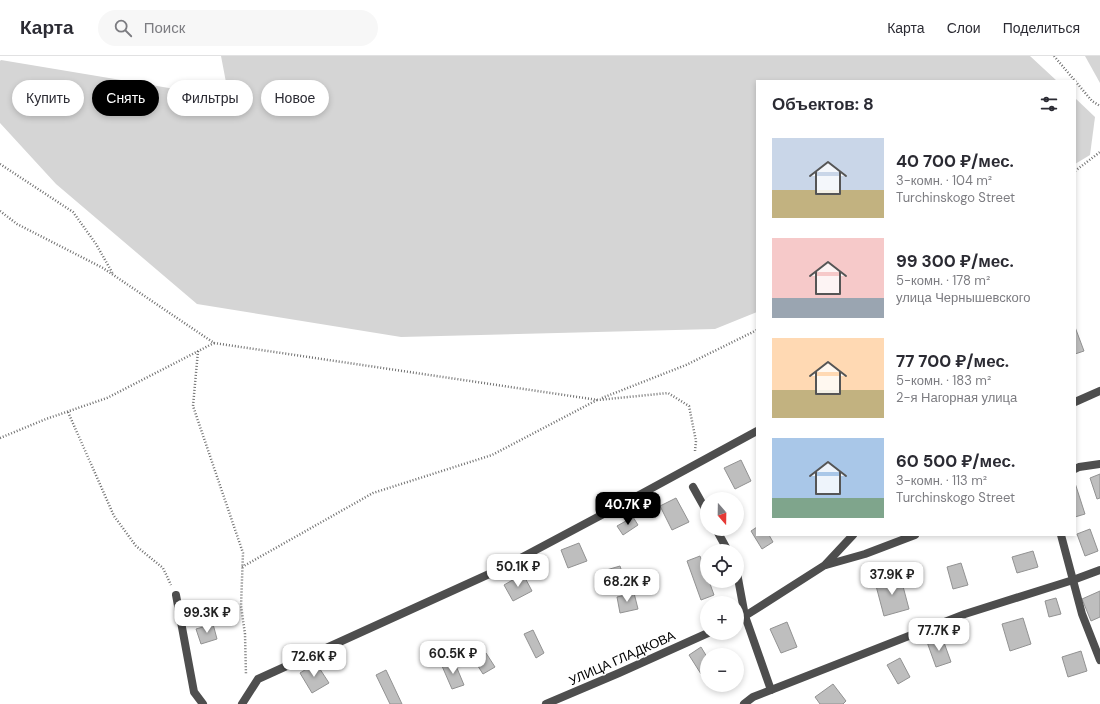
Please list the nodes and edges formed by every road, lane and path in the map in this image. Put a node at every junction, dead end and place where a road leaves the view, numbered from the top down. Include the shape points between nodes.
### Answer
1 (1054, 56) edge
2 (1074, 80) edge
3 (1076, 82) edge
4 (1100, 106) edge
5 (1100, 152) edge
6 (0, 164) edge
7 (1076, 170) edge
8 (0, 211) edge
9 (113, 275) junction
10 (756, 330) edge
11 (214, 343) junction
12 (198, 350) junction
13 (1100, 391) edge
14 (598, 400) junction
15 (1076, 402) edge
16 (68, 412) junction
17 (756, 432) edge
18 (0, 438) edge
19 (1100, 464) edge
20 (694, 466) junction
21 (1076, 468) edge
22 (693, 487) dead end
23 (700, 500) edge
24 (852, 536) edge
25 (911, 536) edge
26 (1061, 536) edge
27 (825, 566) junction
28 (242, 567) junction
29 (1100, 570) edge
30 (1073, 580) junction
31 (740, 588) edge
32 (176, 595) joint
33 (745, 616) junction
34 (700, 637) edge
35 (1100, 660) edge
36 (771, 690) junction
37 (244, 700) edge
38 (203, 704) edge
39 (546, 704) edge
40 (744, 704) edge

1 - 2 path
3 - 4 path via 1092,101
5 - 7 path
6 - 9 path via 73,212 96,244
8 - 9 path via 17,224
9 - 11 path
10 - 14 path via 686,365
11 - 12 path
11 - 14 path
12 - 16 path via 107,398
12 - 28 path via 193,406 243,553
13 - 15 street
14 - 20 path via 668,393 689,406 696,441
14 - 28 path via 492,455 373,493
16 - 18 path
16 - 32 path via 114,516 136,546 163,568
17 - 20 street
19 - 21 street
20 - 37 street via 498,570 258,679
22 - 23 street
24 - 27 street
25 - 27 street
26 - 30 street
27 - 33 street
28 - 37 path
29 - 30 street
30 - 35 street via 1082,614
30 - 36 street via 965,614
31 - 33 street
32 - 38 street via 194,692
33 - 36 street
34 - 39 street, УЛИЦА ГЛАДКОВА
36 - 40 street via 753,697

